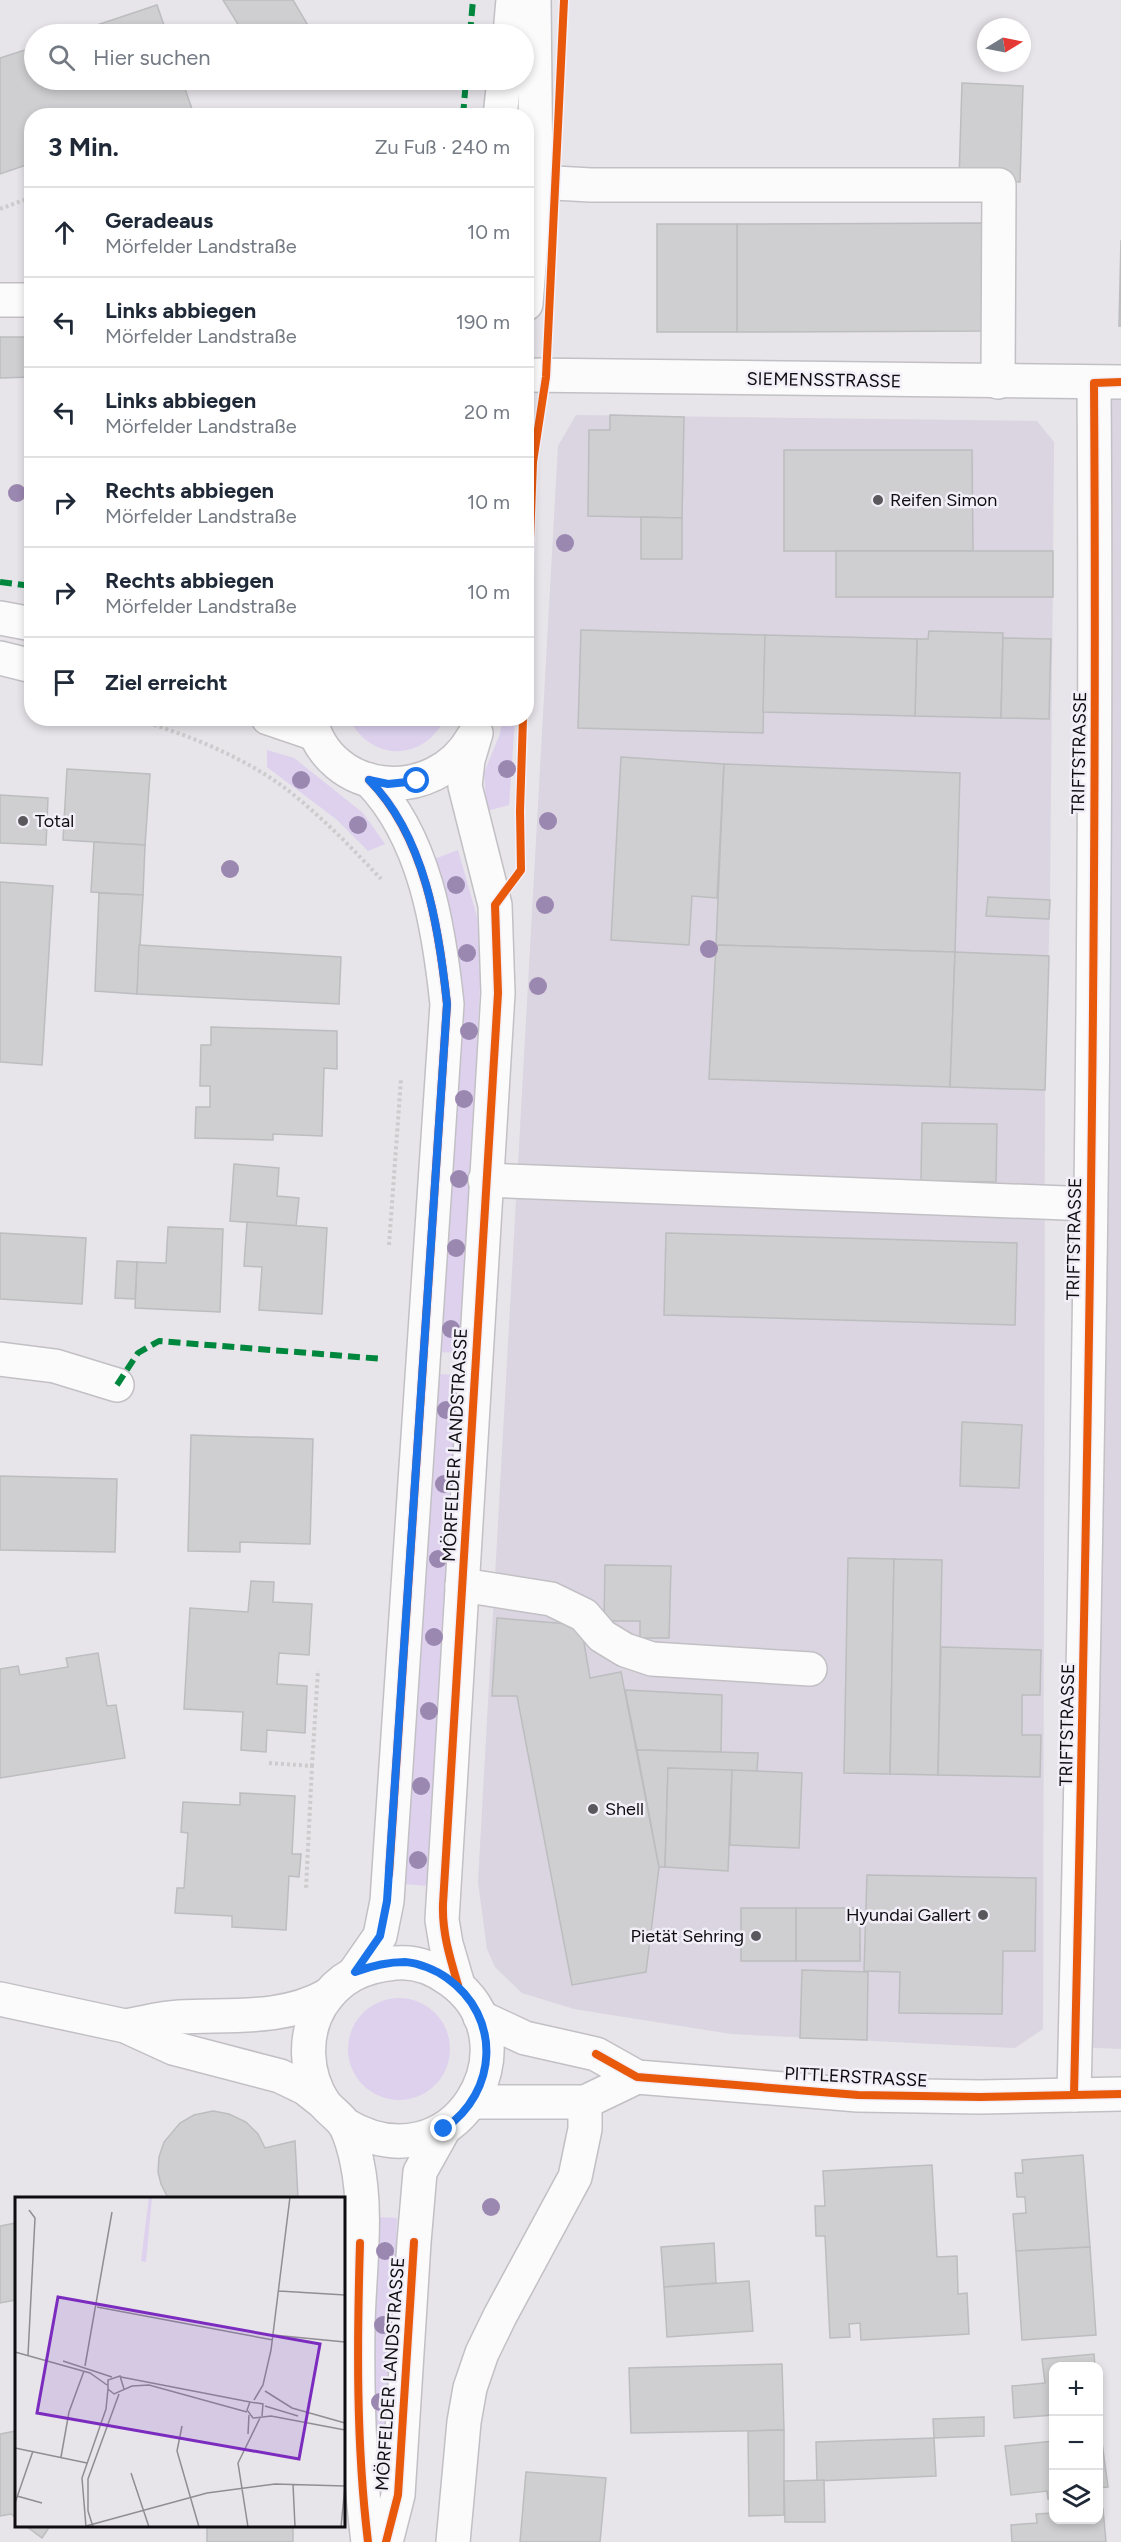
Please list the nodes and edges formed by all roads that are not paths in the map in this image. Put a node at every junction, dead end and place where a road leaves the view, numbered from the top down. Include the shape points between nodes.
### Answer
1 (513, 0) edge
2 (534, 0) edge
3 (511, 24) edge
4 (503, 90) edge
5 (501, 108) edge
6 (536, 182) junction
7 (534, 206) edge
8 (0, 300) edge
9 (24, 300) edge
10 (534, 375) edge
11 (998, 382) junction
12 (1108, 383) edge
13 (0, 618) edge
14 (24, 622) edge
15 (0, 658) edge
16 (24, 664) edge
17 (313, 726) edge
18 (477, 726) edge
19 (478, 726) edge
20 (369, 780) junction
21 (485, 1180) junction
22 (1089, 1204) junction
23 (0, 1359) edge
24 (117, 1385) dead end
25 (462, 1585) junction
26 (810, 1669) dead end
27 (355, 1972) junction
28 (458, 1986) junction
29 (328, 1995) junction
30 (0, 2000) edge
31 (480, 2017) junction
32 (125, 2026) junction
33 (637, 2078) junction
34 (1121, 2094) edge
35 (1074, 2095) junction
36 (585, 2102) junction
37 (472, 2103) junction
38 (334, 2114) junction
39 (444, 2129) junction
40 (368, 2542) edge
41 (386, 2542) edge
42 (453, 2542) edge

1 - 3 main road
2 - 6 main road
4 - 5 main road
6 - 7 main road
6 - 11 main road via 999,185
8 - 9 main road
10 - 11 main road, SIEMENSSTRASSE
11 - 12 main road, SIEMENSSTRASSE
12 - 22 main road, TRIFTSTRASSE via 1096,624
13 - 14 main road
15 - 16 main road
17 - 20 main road, MÖRFELDER LANDSTRASSE via 337,762
18 - 20 main road, MÖRFELDER LANDSTRASSE via 459,757 435,775 408,783
19 - 21 main road, MÖRFELDER LANDSTRASSE via 465,786 495,905 498,993
20 - 27 main road, MÖRFELDER LANDSTRASSE via 394,811 426,885 440,942 447,1004 387,1901 380,1936
21 - 22 main road
21 - 25 main road, MÖRFELDER LANDSTRASSE
22 - 35 main road, TRIFTSTRASSE via 1086,1601
23 - 24 main road via 55,1366
25 - 26 main road via 551,1599 584,1615 602,1636 652,1659
25 - 28 main road, MÖRFELDER LANDSTRASSE via 442,1920
27 - 28 main road, MÖRFELDER LANDSTRASSE via 374,1965 404,1962 441,1973
27 - 29 main road, MÖRFELDER LANDSTRASSE
28 - 31 main road, MÖRFELDER LANDSTRASSE via 471,1999
29 - 32 main road via 314,2002 246,2017 178,2016
29 - 38 main road, MÖRFELDER LANDSTRASSE via 316,2013 308,2061 315,2086
30 - 32 main road
31 - 33 main road, PITTLERSTRASSE via 525,2038 596,2054
31 - 37 main road, MÖRFELDER LANDSTRASSE via 487,2043 485,2073
32 - 38 main road via 174,2048 280,2076 305,2088
33 - 35 main road, PITTLERSTRASSE via 858,2095
33 - 36 main road, PITTLERSTRASSE
34 - 35 main road, PITTLERSTRASSE
36 - 37 main road, PITTLERSTRASSE
36 - 42 main road via 582,2150 575,2176 500,2316 470,2388
37 - 39 main road, MÖRFELDER LANDSTRASSE
38 - 39 main road, MÖRFELDER LANDSTRASSE via 360,2133 387,2141 405,2141
38 - 40 main road, MÖRFELDER LANDSTRASSE via 357,2162 362,2204 358,2326 360,2458
39 - 41 main road, MÖRFELDER LANDSTRASSE via 420,2172 398,2495

